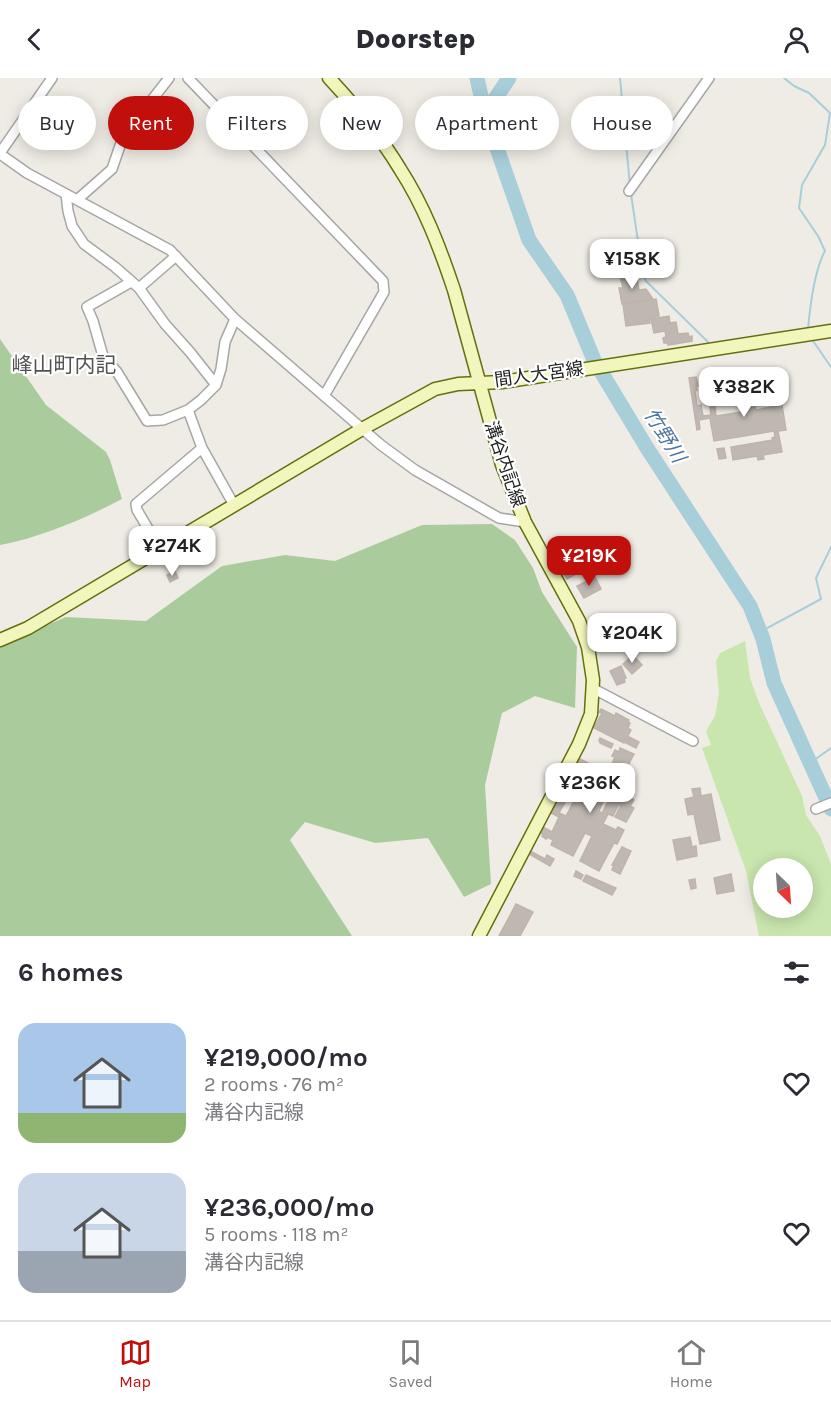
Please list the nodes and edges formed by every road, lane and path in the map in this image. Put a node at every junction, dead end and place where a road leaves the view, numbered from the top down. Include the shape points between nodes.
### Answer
1 (52, 78) edge
2 (169, 78) edge
3 (188, 78) edge
4 (329, 78) edge
5 (709, 78) edge
6 (0, 154) edge
7 (629, 191) dead end
8 (66, 194) junction
9 (78, 199) junction
10 (176, 256) junction
11 (135, 285) junction
12 (235, 319) junction
13 (831, 331) edge
14 (479, 382) junction
15 (216, 385) junction
16 (324, 396) junction
17 (188, 410) junction
18 (362, 429) junction
19 (202, 448) junction
20 (234, 505) junction
21 (525, 522) junction
22 (160, 549) junction
23 (0, 640) edge
24 (592, 688) junction
25 (693, 741) dead end
26 (831, 803) edge
27 (816, 809) dead end
28 (479, 936) edge

1 - 6 street
2 - 9 street via 123,137 112,169
3 - 16 street via 383,281 384,292
4 - 14 main road, 間人大宮線 via 400,169 428,220 449,275
5 - 7 street
6 - 8 street
8 - 9 street
8 - 11 street via 76,234
9 - 10 street
10 - 11 street
10 - 12 street
11 - 15 street
11 - 17 street via 87,307 103,356 147,421 163,420
12 - 15 street via 225,342
12 - 16 street
13 - 14 main road, 間人大宮線 via 502,382
14 - 18 main road via 435,389
14 - 21 main road, 溝谷内記線 via 502,465
15 - 17 street
16 - 18 street
17 - 19 street
18 - 20 main road
18 - 21 street via 415,470 499,518
19 - 20 street
19 - 22 street via 136,504
20 - 22 main road
21 - 24 main road, 溝谷内記線 via 579,621 588,647
22 - 23 main road via 28,628
24 - 25 street
24 - 28 main road, 溝谷内記線 via 591,714 579,744
26 - 27 street

